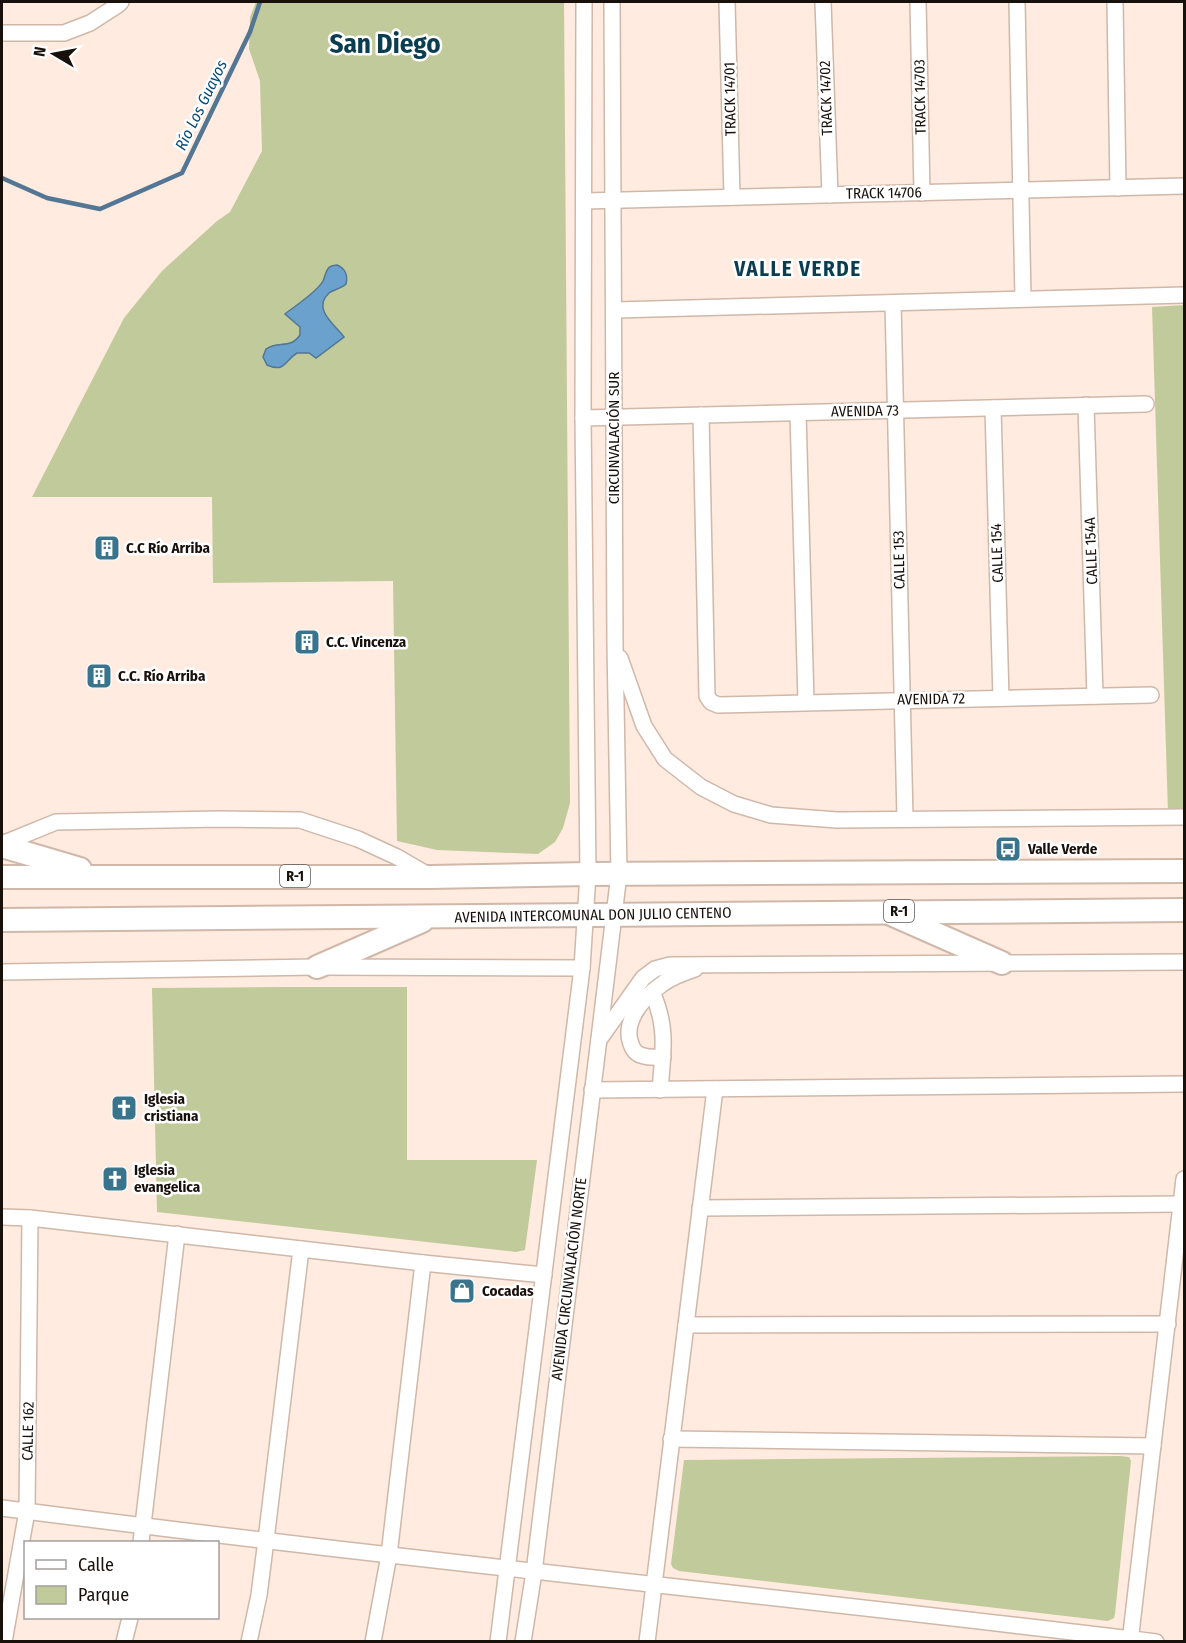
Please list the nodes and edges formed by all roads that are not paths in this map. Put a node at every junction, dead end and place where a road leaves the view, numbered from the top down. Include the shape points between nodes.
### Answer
1 (121, 2) edge
2 (584, 2) edge
3 (612, 2) edge
4 (727, 2) edge
5 (823, 2) edge
6 (918, 2) edge
7 (1017, 2) edge
8 (1115, 2) edge
9 (2, 33) edge
10 (1185, 186) edge
11 (1118, 188) junction
12 (1021, 190) junction
13 (922, 193) junction
14 (830, 195) junction
15 (732, 197) junction
16 (613, 200) junction
17 (584, 201) junction
18 (1185, 295) edge
19 (1023, 299) junction
20 (893, 303) junction
21 (615, 310) junction
22 (1146, 404) dead end
23 (1086, 405) junction
24 (993, 408) junction
25 (895, 410) junction
26 (798, 412) junction
27 (701, 415) junction
28 (614, 417) junction
29 (583, 418) junction
30 (615, 644) junction
31 (1151, 695) dead end
32 (1095, 696) junction
33 (1000, 698) junction
34 (902, 699) junction
35 (806, 702) junction
36 (1185, 817) edge
37 (905, 818) junction
38 (2, 845) edge
39 (1185, 872) edge
40 (588, 874) junction
41 (619, 874) junction
42 (102, 876) junction
43 (2, 877) edge
44 (430, 877) junction
45 (1185, 910) edge
46 (884, 911) junction
47 (585, 916) junction
48 (613, 916) junction
49 (431, 917) junction
50 (2, 920) edge
51 (1185, 962) edge
52 (1002, 963) junction
53 (708, 965) junction
54 (317, 968) junction
55 (582, 968) junction
56 (2, 972) edge
57 (652, 992) junction
58 (600, 1039) junction
59 (630, 1041) junction
60 (663, 1057) junction
61 (1185, 1084) edge
62 (715, 1089) junction
63 (592, 1090) junction
64 (660, 1090) junction
65 (1185, 1179) edge
66 (1182, 1204) junction
67 (700, 1208) junction
68 (2, 1217) edge
69 (30, 1218) junction
70 (177, 1234) junction
71 (301, 1249) junction
72 (423, 1263) junction
73 (544, 1275) junction
74 (1167, 1324) junction
75 (686, 1326) junction
76 (671, 1439) junction
77 (1153, 1446) junction
78 (2, 1508) edge
79 (27, 1511) junction
80 (143, 1526) junction
81 (266, 1540) junction
82 (141, 1541) edge
83 (389, 1555) junction
84 (508, 1569) junction
85 (534, 1572) junction
86 (654, 1584) junction
87 (130, 1619) edge
88 (1130, 1640) edge
89 (4, 1641) edge
90 (124, 1641) edge
91 (249, 1641) edge
92 (373, 1641) edge
93 (498, 1641) edge
94 (523, 1641) edge
95 (647, 1641) edge
96 (1156, 1641) edge

1 - 9 street via 90,23 64,33
2 - 17 street, CIRCUNVALACIÓN SUR
3 - 16 street, CIRCUNVALACIÓN SUR
4 - 15 street, TRACK 14701
5 - 14 street, TRACK 14702
6 - 13 street, TRACK 14703
7 - 12 street
8 - 11 street
10 - 11 street, TRACK 14706
11 - 12 street, TRACK 14706
12 - 13 street, TRACK 14706
12 - 19 street
13 - 14 street, TRACK 14706
14 - 15 street, TRACK 14706
15 - 16 street, TRACK 14706
16 - 17 street, TRACK 14706
16 - 21 street, CIRCUNVALACIÓN SUR
17 - 29 street, CIRCUNVALACIÓN SUR
18 - 19 street
19 - 20 street
20 - 21 street
20 - 25 street, CALLE 153
21 - 28 street, CIRCUNVALACIÓN SUR
22 - 23 street, AVENIDA 73
23 - 24 street, AVENIDA 73
23 - 32 street, CALLE 154A
24 - 25 street, AVENIDA 73
24 - 33 street, CALLE 154
25 - 26 street, AVENIDA 73
25 - 34 street, CALLE 153
26 - 27 street, AVENIDA 73
26 - 35 street
27 - 28 street, AVENIDA 73
27 - 35 street, AVENIDA 72 via 707,696 718,705
28 - 29 street, AVENIDA 73
28 - 30 street, CIRCUNVALACIÓN SUR
29 - 40 street, CIRCUNVALACIÓN SUR
30 - 37 street via 644,726 665,759 701,787 734,804 771,815 837,820
30 - 41 street, CIRCUNVALACIÓN SUR
31 - 32 street, AVENIDA 72
32 - 33 street, AVENIDA 72
33 - 34 street, AVENIDA 72
34 - 35 street, AVENIDA 72
34 - 37 street, CALLE 153
36 - 37 street
38 - 42 main road
38 - 44 street via 56,822 300,820 385,850
39 - 41 main road, R-1
40 - 41 main road, R-1
40 - 44 main road, R-1
40 - 47 street, CIRCUNVALACIÓN SUR
41 - 48 street, CIRCUNVALACIÓN SUR
42 - 43 main road, R-1
42 - 44 main road, R-1
45 - 46 main road, AVENIDA INTERCOMUNAL DON JULIO CENTENO / R-1
46 - 48 main road, AVENIDA INTERCOMUNAL DON JULIO CENTENO / R-1
46 - 52 main road
47 - 48 main road, AVENIDA INTERCOMUNAL DON JULIO CENTENO / R-1
47 - 49 main road, AVENIDA INTERCOMUNAL DON JULIO CENTENO / R-1
47 - 55 street, AVENIDA CIRCUNVALACIÓN NORTE
48 - 58 street, AVENIDA CIRCUNVALACIÓN NORTE
49 - 50 main road, AVENIDA INTERCOMUNAL DON JULIO CENTENO / R-1
49 - 54 main road
51 - 52 street
52 - 53 street
53 - 57 street via 674,977
53 - 58 street via 655,969 643,978
54 - 55 street
54 - 56 street
55 - 73 street, AVENIDA CIRCUNVALACIÓN NORTE
57 - 59 street via 631,1021
57 - 60 street via 661,1011
58 - 59 street
58 - 63 street, AVENIDA CIRCUNVALACIÓN NORTE
59 - 60 street via 643,1056
60 - 64 street
61 - 62 street
62 - 64 street
62 - 67 street
63 - 64 street
63 - 85 street, AVENIDA CIRCUNVALACIÓN NORTE
65 - 66 street
66 - 67 street
66 - 74 street
67 - 75 street
68 - 69 street
69 - 70 street
69 - 79 street, CALLE 162
70 - 71 street
70 - 80 street
71 - 72 street
71 - 81 street
72 - 73 street
72 - 83 street
73 - 84 street, AVENIDA CIRCUNVALACIÓN NORTE
74 - 75 street
74 - 77 street
75 - 76 street
76 - 77 street
76 - 86 street
77 - 88 street
78 - 79 street
79 - 80 street
79 - 89 street, CALLE 162
80 - 81 street
80 - 82 street
81 - 83 street
81 - 91 street
83 - 84 street
83 - 92 street
84 - 85 street
84 - 93 street, AVENIDA CIRCUNVALACIÓN NORTE
85 - 86 street
85 - 94 street, AVENIDA CIRCUNVALACIÓN NORTE
86 - 88 street
86 - 95 street
87 - 90 street
88 - 96 street

